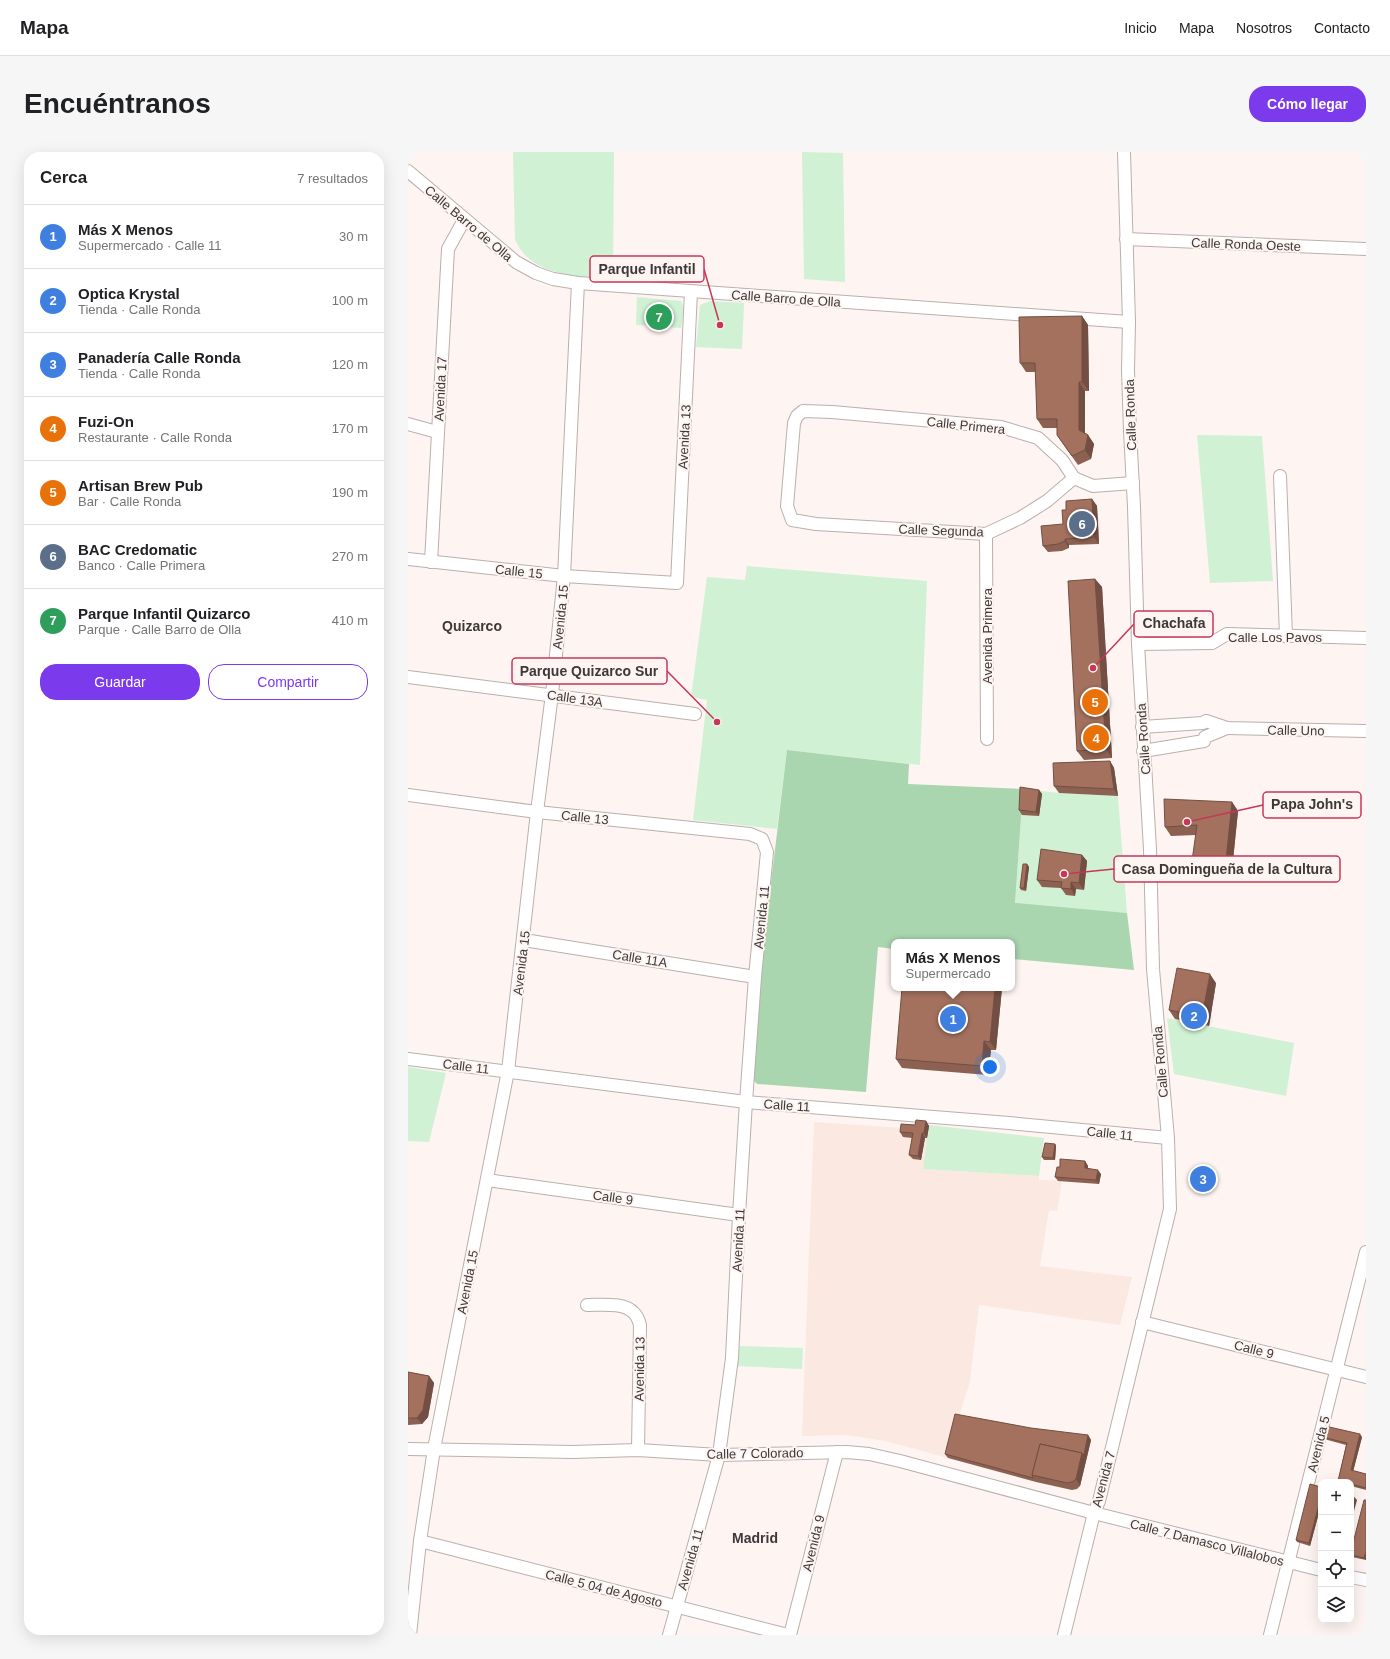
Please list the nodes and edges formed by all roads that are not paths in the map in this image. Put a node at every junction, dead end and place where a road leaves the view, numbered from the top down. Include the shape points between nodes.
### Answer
1 (1124, 152) edge
2 (408, 171) edge
3 (464, 220) junction
4 (1126, 239) junction
5 (1366, 249) edge
6 (578, 283) junction
7 (690, 292) junction
8 (1129, 322) junction
9 (408, 424) edge
10 (437, 432) junction
11 (1280, 476) dead end
12 (1074, 478) junction
13 (1133, 483) junction
14 (792, 520) joint
15 (986, 534) junction
16 (408, 559) edge
17 (431, 562) junction
18 (564, 576) junction
19 (677, 583) joint
20 (1286, 636) junction
21 (1366, 638) edge
22 (1138, 644) junction
23 (408, 676) edge
24 (552, 694) junction
25 (695, 714) dead end
26 (1142, 727) junction
27 (1227, 728) junction
28 (1366, 731) edge
29 (987, 739) dead end
30 (1143, 751) junction
31 (408, 795) edge
32 (537, 812) junction
33 (762, 839) joint
34 (524, 940) junction
35 (755, 977) junction
36 (408, 1059) edge
37 (508, 1071) junction
38 (746, 1102) junction
39 (1168, 1138) junction
40 (487, 1180) junction
41 (739, 1215) junction
42 (1366, 1252) edge
43 (587, 1305) dead end
44 (1142, 1322) junction
45 (1337, 1370) junction
46 (1366, 1377) edge
47 (408, 1449) edge
48 (434, 1449) junction
49 (638, 1450) junction
50 (837, 1452) junction
51 (719, 1455) junction
52 (1094, 1513) junction
53 (420, 1541) junction
54 (1288, 1562) junction
55 (1318, 1569) edge
56 (1354, 1578) edge
57 (1366, 1580) edge
58 (676, 1607) junction
59 (410, 1635) edge
60 (669, 1635) edge
61 (789, 1635) edge
62 (1064, 1635) edge
63 (1270, 1635) edge

1 - 4 street, Calle Ronda
2 - 3 street, Calle Barro de Olla
3 - 6 street, Calle Barro de Olla via 525,267 553,279
3 - 10 street, Avenida 17 via 448,249
4 - 5 street, Calle Ronda Oeste
4 - 8 street, Calle Ronda
6 - 7 street, Calle Barro de Olla
6 - 18 street, Avenida 15
7 - 8 street, Calle Barro de Olla
7 - 19 street, Avenida 13
8 - 13 street, Calle Ronda via 1128,370
9 - 10 street
10 - 17 street, Avenida 17
11 - 20 street
12 - 13 street via 1093,486
12 - 14 street, Calle Primera via 1062,460 1038,438 1001,427 803,411 794,423 787,506
12 - 15 street, Calle Segunda via 1047,501 1020,518
13 - 22 street, Calle Ronda
14 - 15 street, Calle Segunda via 816,524
15 - 29 street, Avenida Primera
16 - 17 street, Calle 15
17 - 18 street, Calle 15
18 - 19 street, Calle 15
18 - 24 street, Avenida 15
20 - 21 street, Calle Los Pavos
20 - 22 street, Calle Los Pavos via 1227,634 1212,643
22 - 26 street, Calle Ronda
23 - 24 street, Calle 13A
24 - 25 street, Calle 13A
24 - 32 street, Avenida 15
26 - 27 street, Calle Uno via 1206,721
26 - 30 street, Calle Ronda
27 - 28 street, Calle Uno
27 - 30 street, Calle Uno via 1205,737 1204,741
30 - 39 street, Calle Ronda via 1150,849 1153,975
31 - 32 street, Calle 13
32 - 33 street, Calle 13 via 750,834
32 - 34 street, Avenida 15
33 - 35 street, Avenida 11 via 767,852
34 - 35 street, Calle 11A
34 - 37 street, Avenida 15
35 - 38 street, Avenida 11
36 - 37 street, Calle 11
37 - 38 street, Calle 11
37 - 40 street, Avenida 15
38 - 39 street, Calle 11
38 - 41 street, Avenida 11
39 - 44 street, Calle Ronda via 1170,1209
40 - 41 street, Calle 9
40 - 48 street, Avenida 15
41 - 51 street, Avenida 11 via 732,1358
42 - 45 street, Avenida 5
43 - 49 street, Avenida 13 via 620,1306 629,1309 635,1314 640,1325
44 - 45 street, Calle 9
44 - 52 street, Avenida 7
45 - 46 street, Calle 9
45 - 54 street, Avenida 5
47 - 48 street, Calle 7 Colorado
48 - 49 street, Calle 7 Colorado via 572,1452
48 - 53 street, Avenida 15
49 - 51 street, Calle 7 Colorado
50 - 51 street, Calle 7 Colorado
50 - 52 street, Calle 7 Colorado via 869,1454 900,1461
50 - 61 street, Avenida 9
51 - 58 street, Avenida 11
52 - 54 street, Calle 7 Damasco Villalobos
52 - 62 street, Avenida 7
53 - 58 street, Calle 5 04 de Agosto
53 - 59 street, Avenida 15
54 - 55 street, Calle 7 Damasco Villalobos
54 - 63 street, Avenida 5
56 - 57 street
58 - 60 street, Avenida 11
58 - 61 street, Calle 5 04 de Agosto

